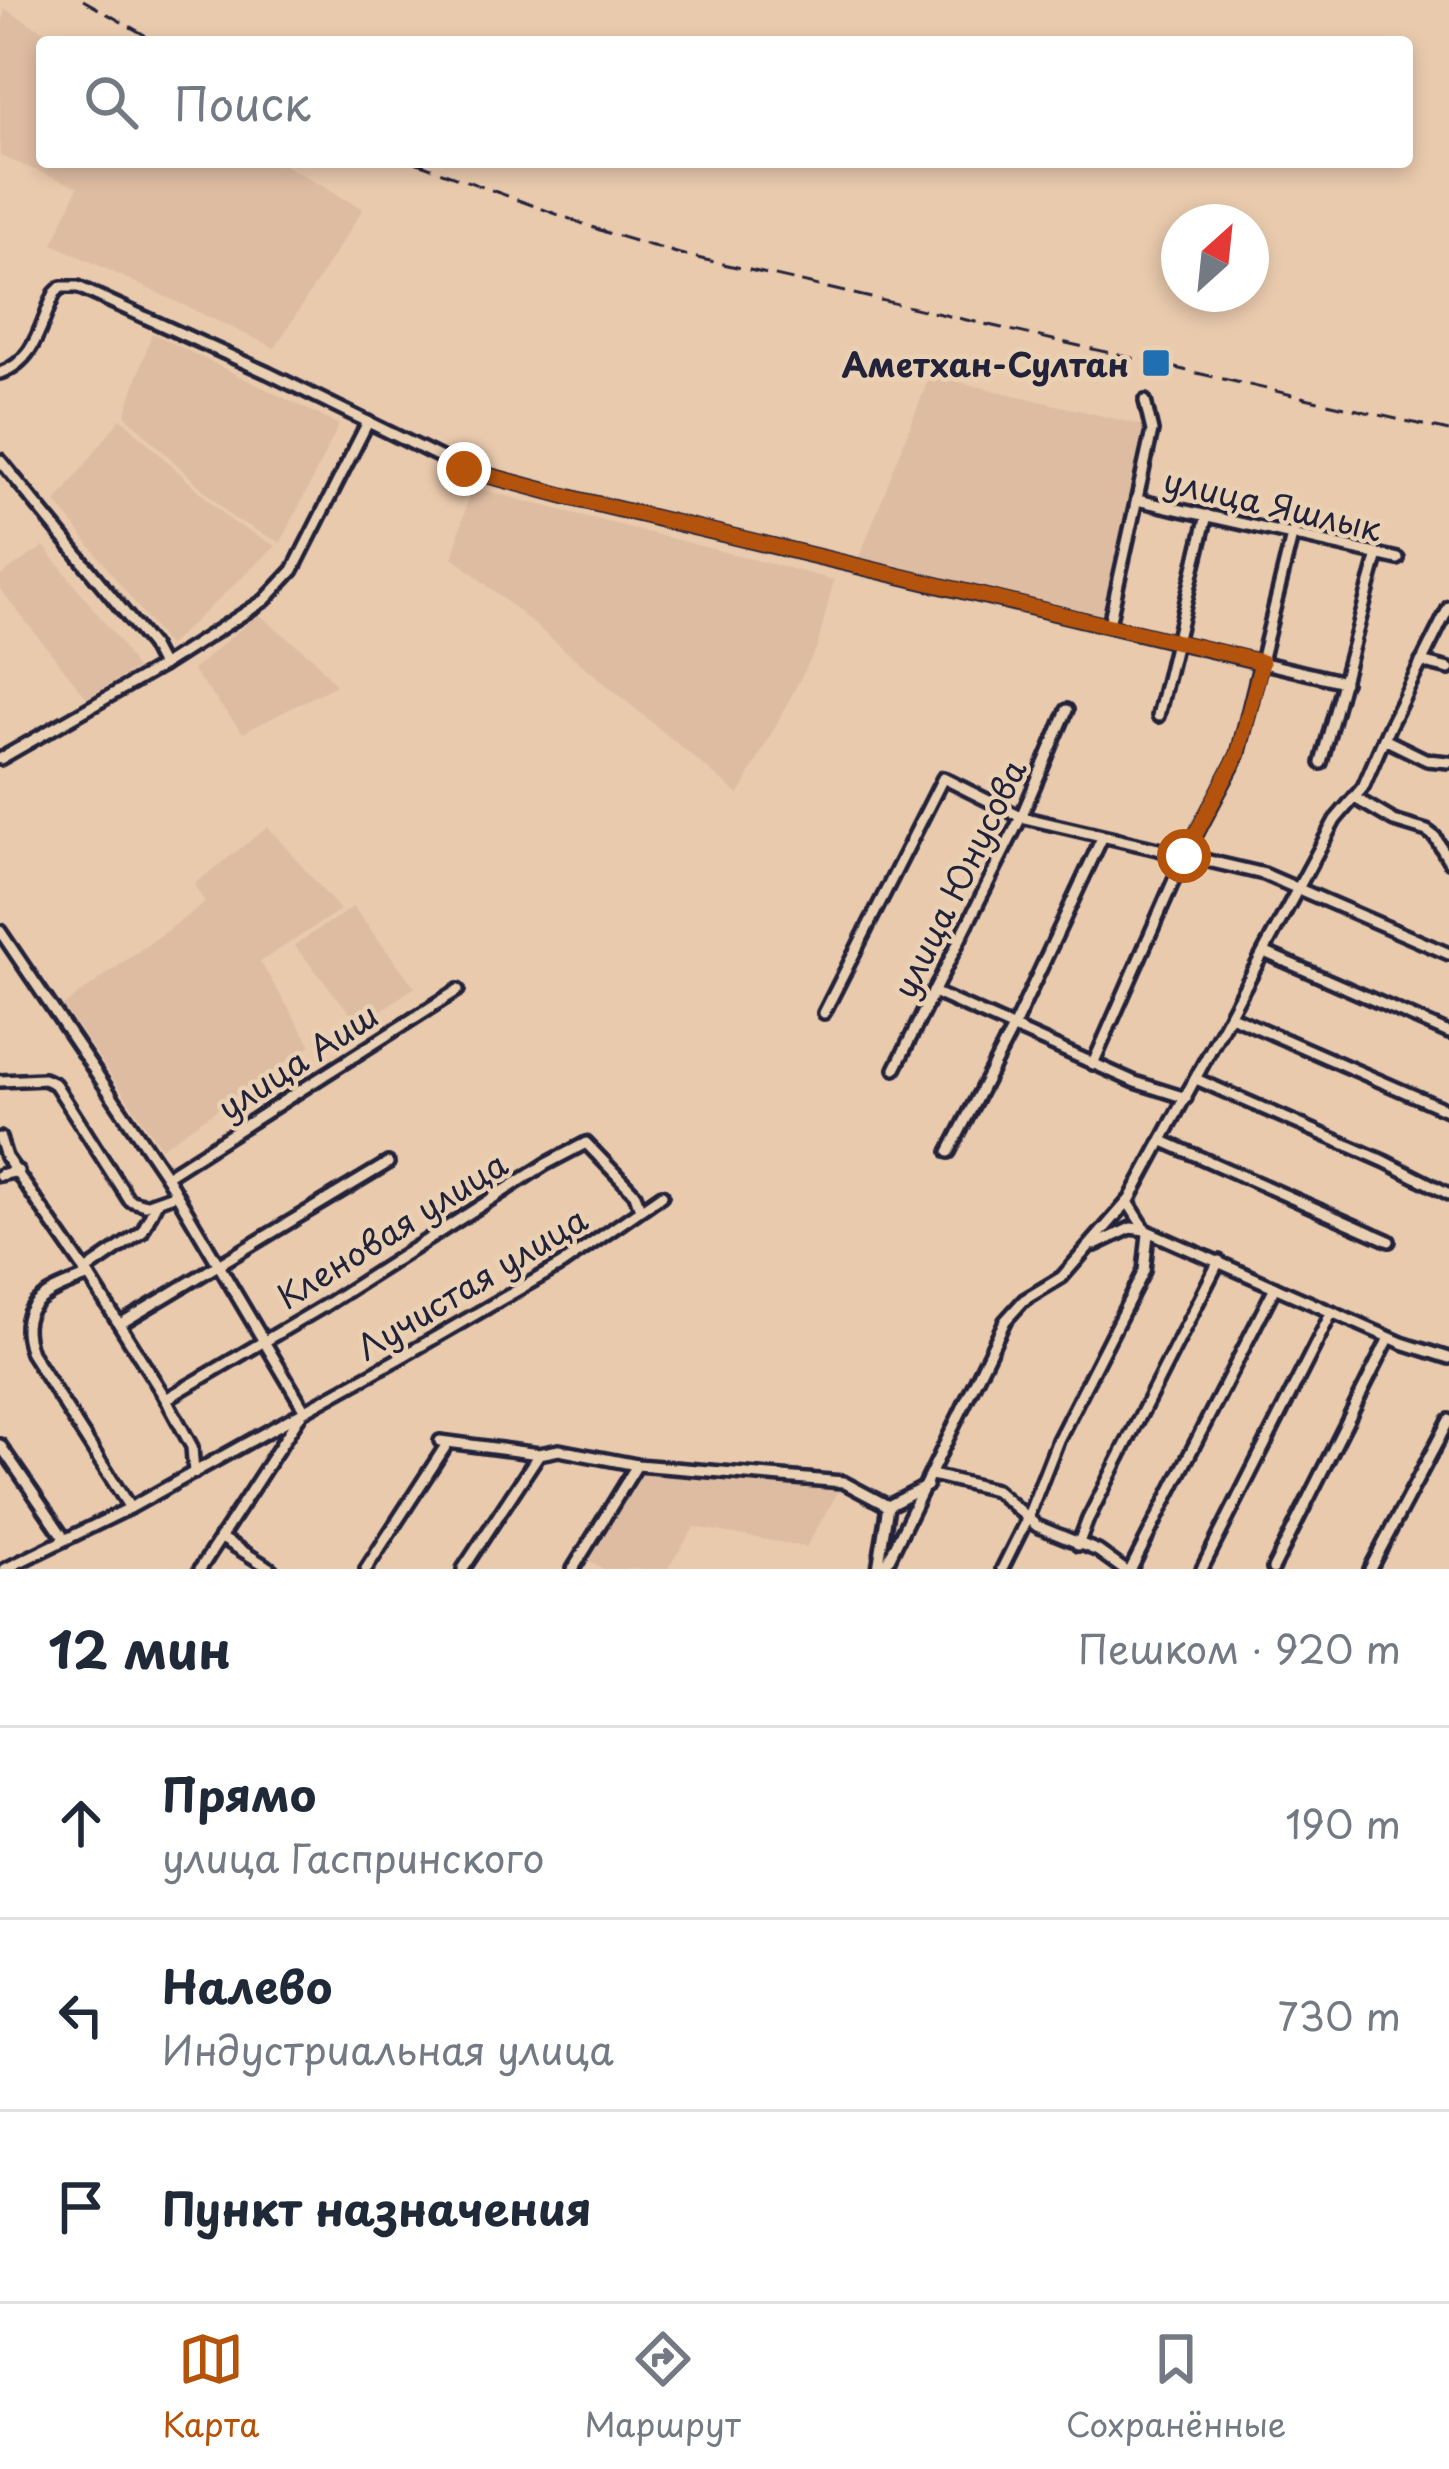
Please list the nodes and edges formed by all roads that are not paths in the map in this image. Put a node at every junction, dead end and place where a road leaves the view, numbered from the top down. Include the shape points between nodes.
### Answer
1 (0, 373) edge
2 (1145, 401) dead end
3 (368, 422) junction
4 (0, 460) edge
5 (1136, 500) junction
6 (1207, 515) junction
7 (1293, 532) junction
8 (1378, 554) junction
9 (1398, 559) dead end
10 (1449, 608) edge
11 (1109, 624) junction
12 (1178, 640) junction
13 (1262, 662) junction
14 (1421, 662) junction
15 (162, 666) junction
16 (1449, 669) edge
17 (1344, 682) junction
18 (1067, 710) dead end
19 (1158, 716) dead end
20 (1384, 739) junction
21 (0, 759) edge
22 (1449, 762) edge
23 (1321, 763) dead end
24 (1355, 798) junction
25 (1021, 817) junction
26 (1102, 838) junction
27 (1184, 856) junction
28 (1449, 861) edge
29 (1299, 888) junction
30 (0, 931) edge
31 (1264, 952) junction
32 (1449, 954) edge
33 (458, 990) dead end
34 (933, 992) junction
35 (824, 1013) dead end
36 (1231, 1016) junction
37 (1013, 1028) junction
38 (1449, 1033) edge
39 (1093, 1064) junction
40 (895, 1069) dead end
41 (1196, 1079) junction
42 (0, 1081) edge
43 (1186, 1098) junction
44 (1449, 1111) edge
45 (0, 1138) edge
46 (1163, 1141) junction
47 (949, 1152) dead end
48 (388, 1163) dead end
49 (18, 1171) junction
50 (0, 1175) edge
51 (166, 1176) junction
52 (176, 1194) junction
53 (1449, 1194) edge
54 (662, 1195) dead end
55 (157, 1202) junction
56 (1128, 1202) junction
57 (640, 1209) junction
58 (1145, 1230) junction
59 (1389, 1241) dead end
60 (1089, 1248) junction
61 (1219, 1262) junction
62 (219, 1267) junction
63 (87, 1274) junction
64 (1275, 1287) junction
65 (1332, 1312) junction
66 (120, 1324) junction
67 (1389, 1338) junction
68 (263, 1340) junction
69 (1449, 1358) edge
70 (166, 1400) junction
71 (304, 1409) junction
72 (1449, 1420) edge
73 (0, 1445) edge
74 (539, 1454) junction
75 (637, 1465) junction
76 (194, 1473) junction
77 (930, 1480) junction
78 (888, 1506) junction
79 (130, 1508) junction
80 (1027, 1519) junction
81 (220, 1537) junction
82 (64, 1538) junction
83 (1078, 1545) junction
84 (5, 1569) edge
85 (200, 1569) edge
86 (271, 1569) edge
87 (366, 1569) edge
88 (463, 1569) edge
89 (573, 1569) edge
90 (881, 1569) edge
91 (1002, 1569) edge
92 (1127, 1569) edge
93 (1202, 1569) edge
94 (1273, 1569) edge
95 (1370, 1569) edge

1 - 3 street via 27,356 55,293 69,286
2 - 5 street via 1152,431
3 - 11 street via 464,469
3 - 15 street via 292,570 266,599
4 - 15 street
5 - 6 street, улица Яшлык
5 - 11 street
6 - 7 street, улица Яшлык
6 - 12 street
7 - 8 street, улица Яшлык
7 - 13 street
8 - 9 street, улица Яшлык
8 - 17 street
10 - 14 street
11 - 12 street
12 - 13 street
12 - 19 street
13 - 17 street
13 - 27 street via 1238,754
14 - 16 street
14 - 20 street
15 - 21 street
17 - 23 street
18 - 25 street, улица Юнусова
20 - 22 street
20 - 24 street
24 - 28 street via 1435,837
24 - 29 street
25 - 26 street
25 - 34 street, улица Юнусова
25 - 35 street via 943,778
26 - 27 street
26 - 37 street
27 - 29 street
27 - 39 street
29 - 31 street
29 - 32 street
30 - 51 street
31 - 36 street
31 - 38 street
33 - 51 street, улица Аиш
34 - 37 street
34 - 40 street, улица Юнусова
36 - 41 street
36 - 44 street
37 - 39 street
37 - 47 street
39 - 43 street
41 - 43 street
41 - 53 street
42 - 55 street via 55,1084 129,1200
43 - 46 street
45 - 49 street
46 - 56 street
46 - 59 street
48 - 62 street
49 - 50 street
49 - 63 street
51 - 52 street
52 - 55 street
52 - 62 street
54 - 57 street, Лучистая улица
55 - 63 street via 142,1232
56 - 58 street
56 - 60 street
57 - 68 street, Кленовая улица via 586,1143
57 - 71 street, Лучистая улица via 561,1265
58 - 60 street via 1131,1228
58 - 61 street
58 - 80 street via 1144,1271
60 - 77 street via 1005,1321
61 - 64 street
61 - 83 street
62 - 66 street
62 - 68 street
63 - 66 street
63 - 79 street via 32,1307 25,1336
64 - 65 street
64 - 92 street
65 - 67 street
65 - 93 street
66 - 70 street
67 - 69 street
67 - 94 street
68 - 70 street, Кленовая улица
68 - 71 street
70 - 76 street via 192,1447
71 - 76 street, Лучистая улица
71 - 81 street
72 - 95 street
73 - 82 street
74 - 75 street via 559,1450
74 - 87 street via 443,1443
74 - 88 street
75 - 78 street via 842,1481
75 - 89 street
76 - 79 street, Лучистая улица
77 - 78 street
77 - 80 street via 995,1490
77 - 90 street
78 - 90 street
79 - 82 street, Лучистая улица
80 - 83 street
80 - 91 street
81 - 85 street
81 - 86 street
82 - 84 street, Лучистая улица
83 - 92 street

